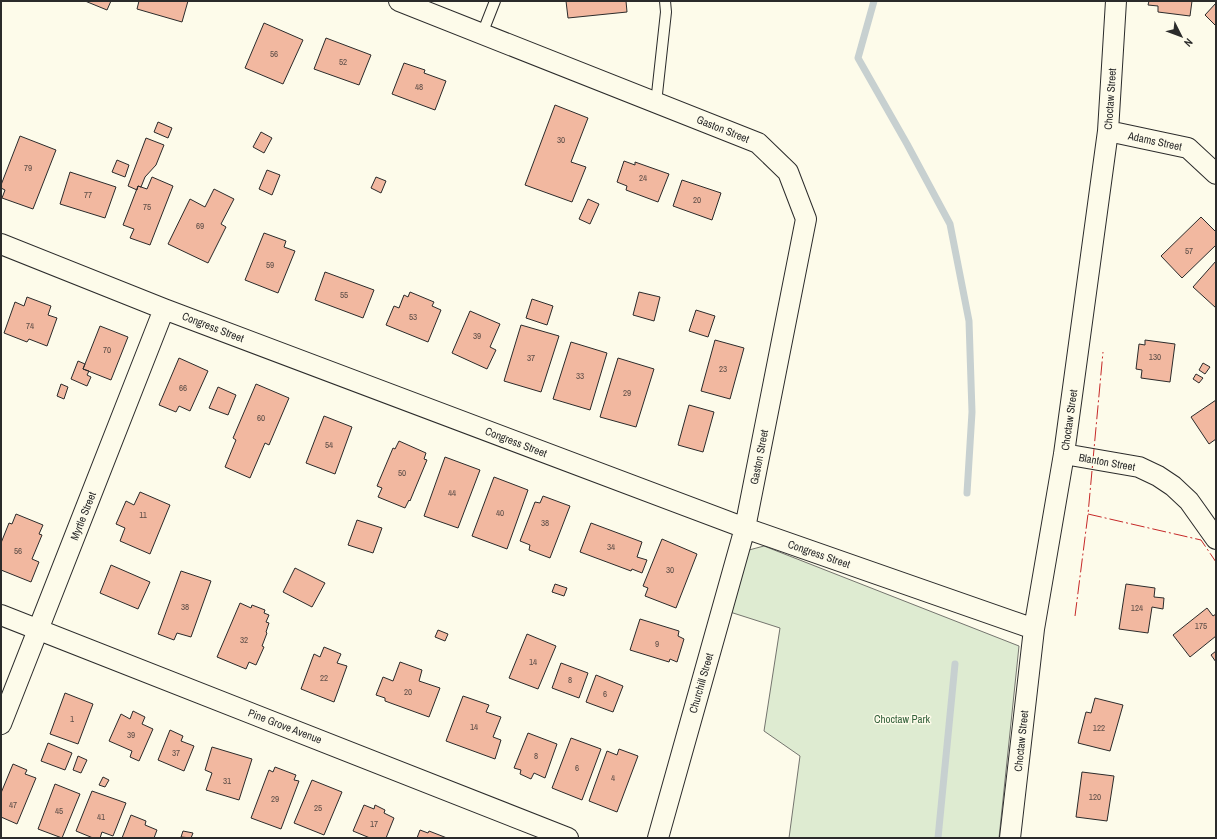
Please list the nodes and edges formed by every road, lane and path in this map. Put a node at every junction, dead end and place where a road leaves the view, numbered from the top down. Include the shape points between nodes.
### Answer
1 (399, 1) edge
2 (495, 1) edge
3 (665, 1) edge
4 (1116, 1) edge
5 (482, 34) junction
6 (656, 103) junction
7 (1108, 131) junction
8 (1216, 174) edge
9 (1, 244) edge
10 (164, 309) junction
11 (1064, 454) junction
12 (745, 528) junction
13 (1216, 539) edge
14 (1, 615) edge
15 (38, 629) junction
16 (1034, 629) junction
17 (1, 724) edge
18 (568, 838) edge
19 (658, 838) edge
20 (1010, 838) edge

1 - 5 street, Gaston Street
2 - 5 lane
3 - 6 lane
4 - 7 street, Choctaw Street
5 - 6 street, Gaston Street
6 - 12 street, Gaston Street via 758,143 788,172 806,219
7 - 8 street, Adams Street via 1188,148
7 - 11 street, Choctaw Street
9 - 10 street, Congress Street
10 - 12 street, Congress Street
10 - 15 street, Myrtle Street
11 - 13 street, Blanton Street via 1139,467 1158,476 1189,501
11 - 16 street, Choctaw Street
12 - 16 street, Congress Street
12 - 19 street, Churchill Street
14 - 15 street, Pine Grove Avenue
15 - 17 street, Myrtle Street
15 - 18 street, Pine Grove Avenue
16 - 20 street, Choctaw Street

